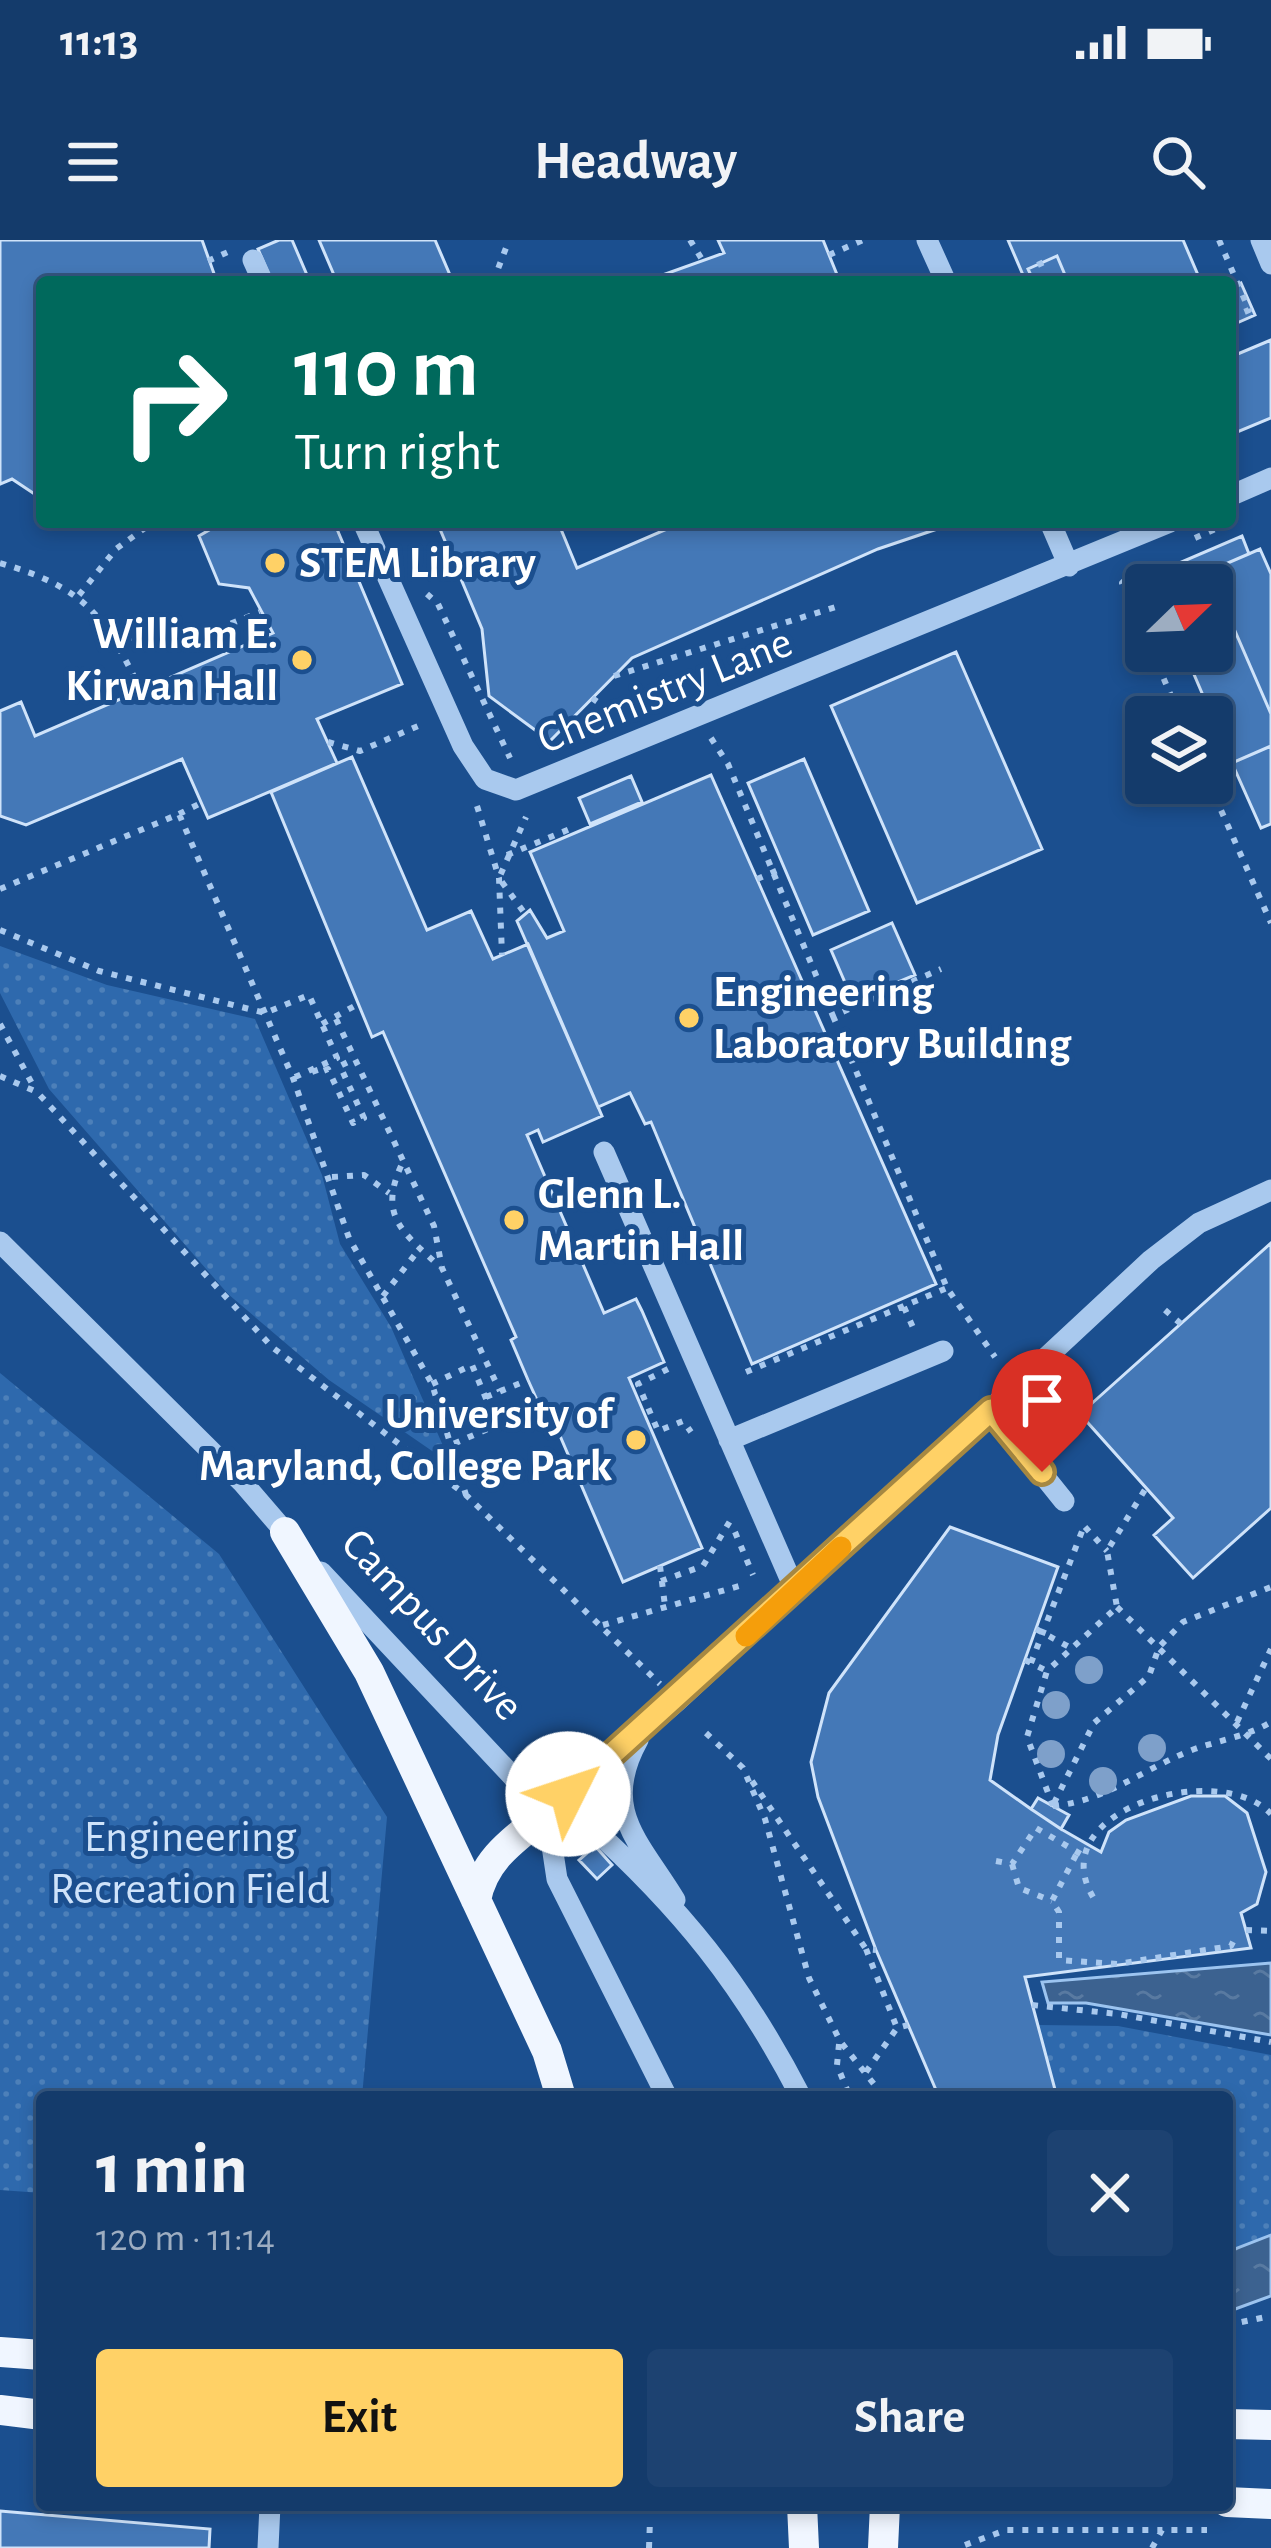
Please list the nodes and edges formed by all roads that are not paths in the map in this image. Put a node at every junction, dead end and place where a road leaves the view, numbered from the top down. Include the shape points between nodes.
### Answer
1 (927, 240) edge
2 (1261, 240) edge
3 (254, 260) dead end
4 (1271, 264) edge
5 (261, 276) edge
6 (943, 276) edge
7 (1271, 478) edge
8 (1236, 493) edge
9 (366, 528) edge
10 (1053, 528) edge
11 (1156, 528) edge
12 (1069, 566) junction
13 (604, 1152) dead end
14 (1271, 1190) edge
15 (0, 1242) edge
16 (943, 1351) dead end
17 (991, 1410) junction
18 (729, 1440) junction
19 (1064, 1501) road end
20 (285, 1532) junction
21 (795, 1590) junction
22 (644, 1729) junction
23 (547, 1813) junction
24 (476, 1900) junction
25 (685, 1916) junction
26 (559, 2091) edge
27 (664, 2091) edge
28 (798, 2091) edge
29 (0, 2352) edge
30 (36, 2355) edge
31 (0, 2410) edge
32 (36, 2414) edge
33 (1233, 2424) edge
34 (1271, 2425) edge
35 (1233, 2502) edge
36 (1271, 2504) edge
37 (270, 2511) edge
38 (802, 2511) edge
39 (885, 2511) edge
40 (268, 2548) edge
41 (804, 2548) edge
42 (883, 2548) edge

1 - 6 street
2 - 4 street
3 - 5 street
7 - 8 street
9 - 12 street, Chemistry Lane via 472,762 485,779 516,790
10 - 12 street
11 - 12 street
13 - 18 street
14 - 17 street via 1175,1239
15 - 20 street, Campus Drive
16 - 18 street
17 - 19 street
17 - 21 street
18 - 21 street
20 - 23 street, Campus Drive
20 - 24 main road via 369,1672
21 - 22 street
22 - 23 street
22 - 25 street via 621,1779 624,1809 630,1834
23 - 24 main road via 492,1860
23 - 25 street, Campus Drive via 586,1822
23 - 27 street via 557,1879
24 - 26 main road
25 - 28 street, Campus Drive via 748,2002
29 - 30 main road
31 - 32 main road
33 - 34 main road
35 - 36 main road
37 - 40 street
38 - 41 main road
39 - 42 main road

